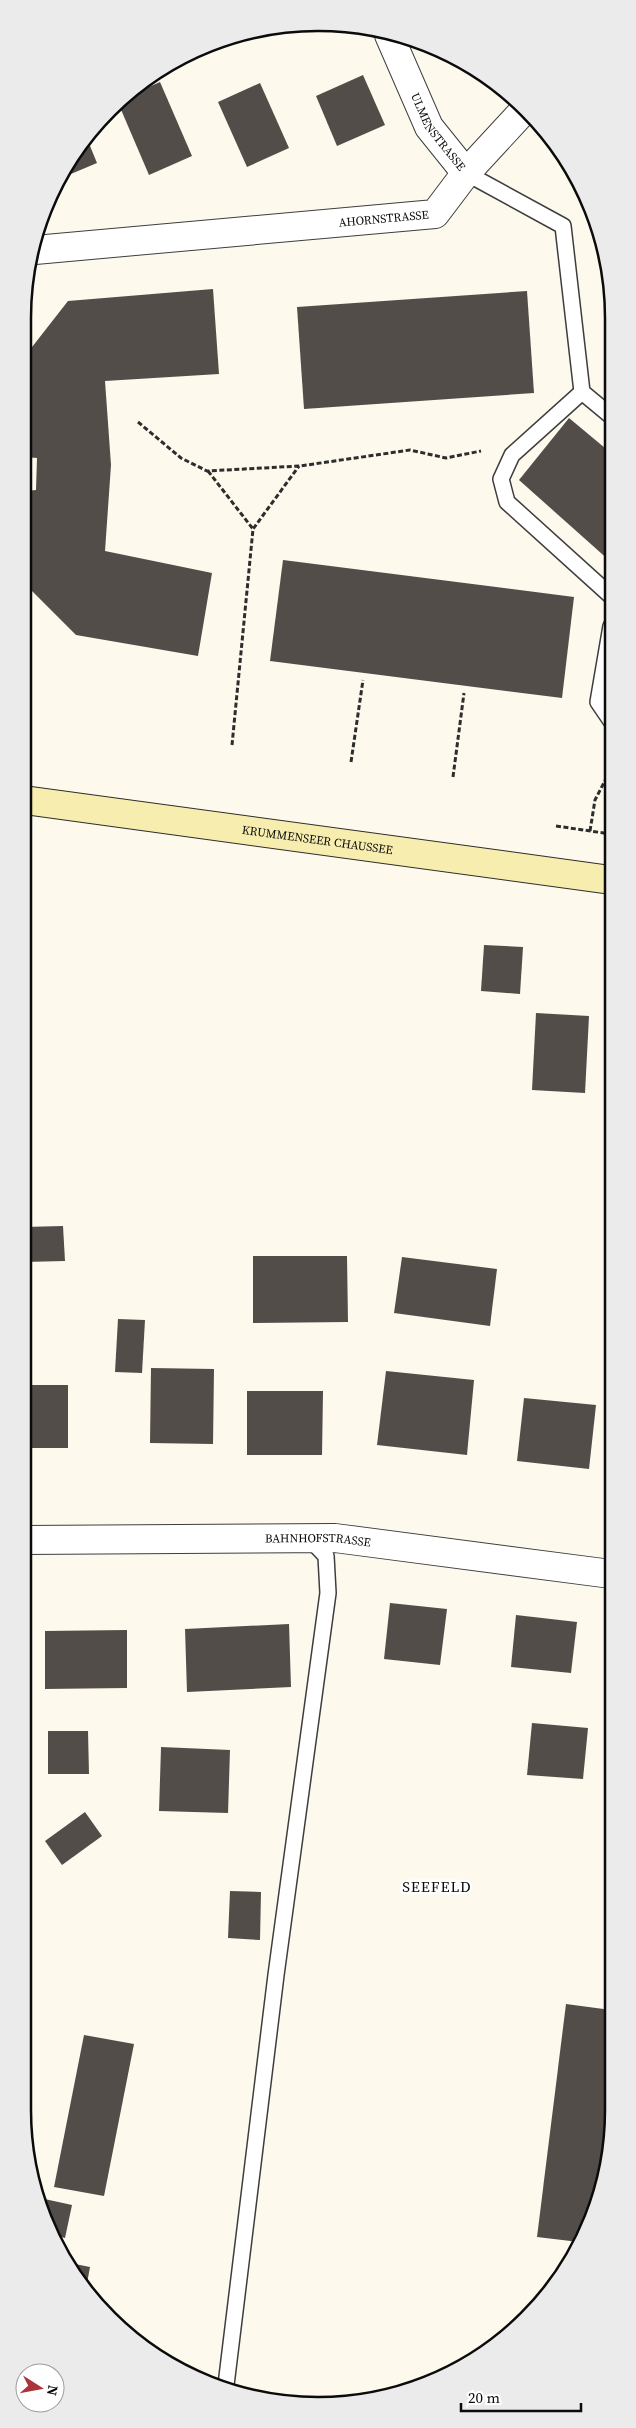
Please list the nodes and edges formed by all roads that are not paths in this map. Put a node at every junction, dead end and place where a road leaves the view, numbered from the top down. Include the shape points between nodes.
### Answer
1 (393, 41) edge
2 (520, 114) edge
3 (466, 173) junction
4 (40, 250) edge
5 (582, 392) junction
6 (605, 411) edge
7 (605, 591) edge
8 (605, 661) edge
9 (605, 712) edge
10 (31, 801) edge
11 (605, 879) edge
12 (309, 1538) junction
13 (31, 1540) edge
14 (605, 1573) edge
15 (226, 2382) edge

1 - 3 street, ULMENSTRASSE via 429,127
2 - 3 street, ULMENSTRASSE
3 - 4 street, AHORNSTRASSE via 435,214
3 - 5 lane via 564,226
5 - 6 lane
5 - 7 lane via 512,455 501,479 507,502
8 - 9 lane via 598,702
10 - 11 main road, KRUMMENSEER CHAUSSEE
12 - 13 street, BAHNHOFSTRASSE
12 - 14 street, BAHNHOFSTRASSE via 335,1538
12 - 15 lane via 326,1556 328,1593

